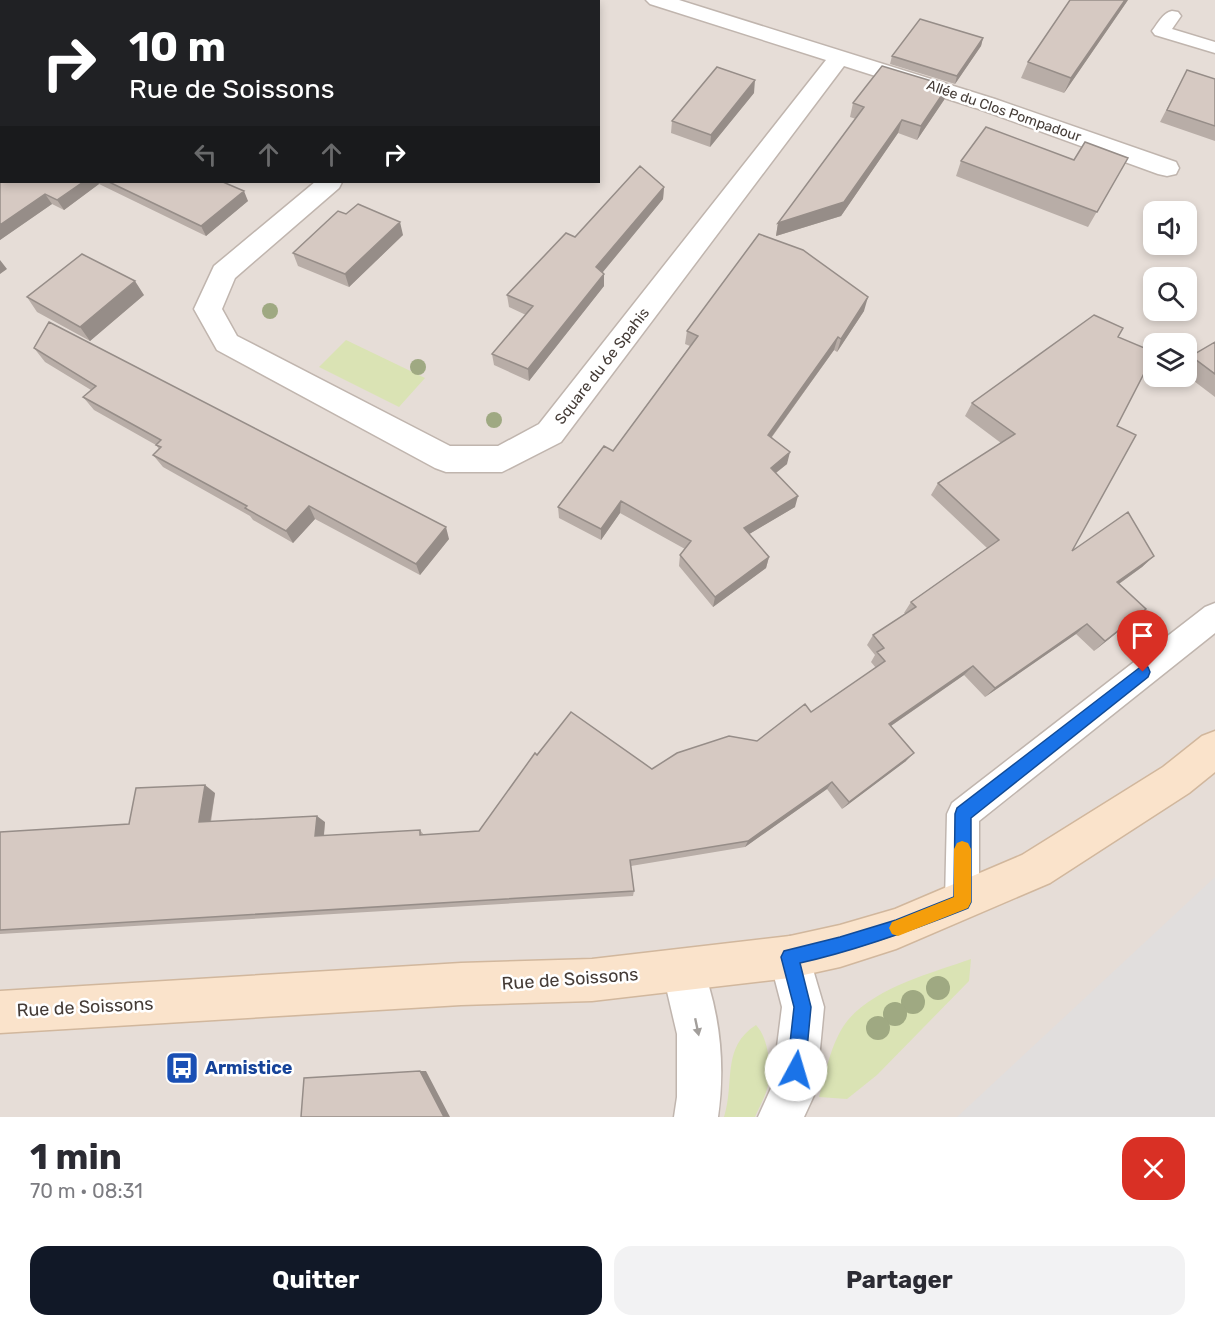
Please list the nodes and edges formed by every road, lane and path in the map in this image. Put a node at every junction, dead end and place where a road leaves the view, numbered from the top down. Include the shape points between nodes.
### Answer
1 (657, 0) edge
2 (1172, 16) dead end
3 (1215, 48) edge
4 (840, 57) junction
5 (1167, 168) dead end
6 (319, 184) edge
7 (1215, 616) edge
8 (1215, 749) edge
9 (962, 902) junction
10 (790, 957) junction
11 (683, 970) junction
12 (0, 1012) edge
13 (696, 1117) edge
14 (780, 1117) edge

1 - 4 street
2 - 3 lane via 1161,31
4 - 5 street, Allée du Clos Pompadour
4 - 6 street, Square du 6e Spahis via 550,433 502,459 446,459 227,343 208,309 224,273
7 - 9 lane via 963,814
8 - 9 main road, Rue de Soissons via 1176,780 1036,869
9 - 10 main road, Rue de Soissons via 885,932
10 - 11 main road, Rue de Soissons
10 - 14 street via 803,1007 794,1091
11 - 12 main road, Rue de Soissons via 592,980 461,984
11 -> 13 street via 699,1034

